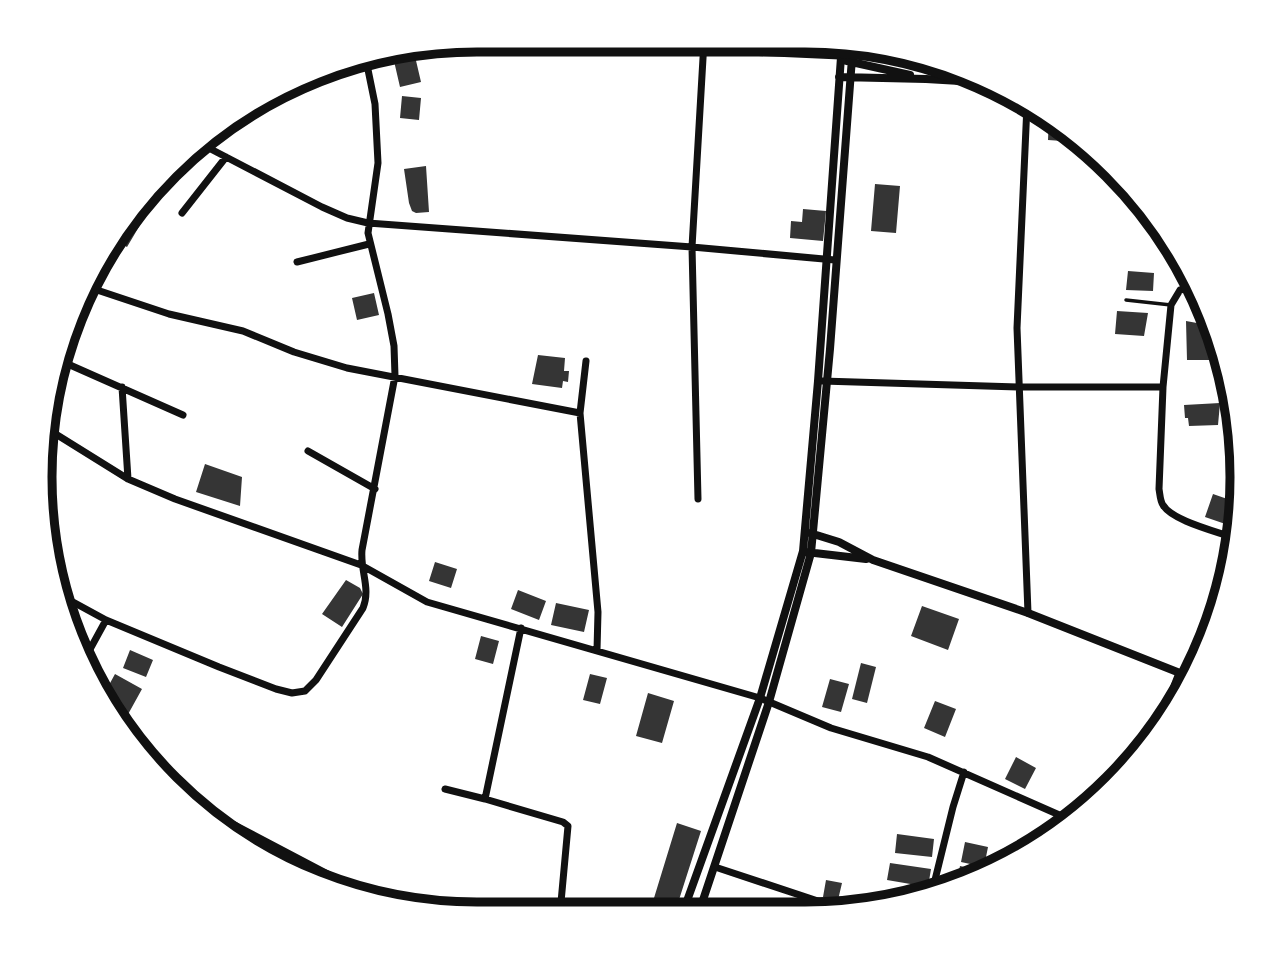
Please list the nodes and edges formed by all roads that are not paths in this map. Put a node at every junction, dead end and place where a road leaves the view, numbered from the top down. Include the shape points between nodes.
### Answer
1 (705, 52) edge
2 (739, 52) edge
3 (841, 54) edge
4 (852, 55) edge
5 (840, 58) junction
6 (852, 62) junction
7 (367, 67) edge
8 (839, 77) junction
9 (850, 78) junction
10 (926, 79) junction
11 (956, 81) edge
12 (1026, 115) edge
13 (209, 148) edge
14 (226, 157) junction
15 (182, 213) dead end
16 (368, 223) junction
17 (369, 244) junction
18 (692, 247) junction
19 (831, 260) junction
20 (297, 262) dead end
21 (1185, 289) edge
22 (96, 290) edge
23 (1126, 300) dead end
24 (1171, 304) junction
25 (586, 361) dead end
26 (68, 364) edge
27 (395, 376) junction
28 (823, 381) junction
29 (122, 387) junction
30 (1018, 387) junction
31 (1163, 387) junction
32 (580, 413) junction
33 (183, 415) dead end
34 (55, 433) edge
35 (308, 451) dead end
36 (128, 479) junction
37 (375, 489) junction
38 (698, 499) dead end
39 (809, 533) junction
40 (1226, 534) edge
41 (807, 552) junction
42 (873, 560) junction
43 (361, 565) junction
44 (71, 601) edge
45 (1028, 613) junction
46 (106, 620) junction
47 (521, 628) junction
48 (89, 650) edge
49 (597, 650) junction
50 (1179, 673) joint
51 (1171, 692) edge
52 (765, 700) junction
53 (964, 772) junction
54 (445, 789) dead end
55 (485, 799) junction
56 (1062, 816) edge
57 (236, 827) edge
58 (715, 867) junction
59 (330, 876) edge
60 (934, 882) edge
61 (561, 902) edge
62 (687, 902) edge
63 (703, 902) edge
64 (821, 902) edge

1 - 18 street
2 - 5 street
3 - 5 street
4 - 6 street
5 - 6 street
5 - 8 street
6 - 9 street
6 - 10 street
7 - 16 street via 378,163
8 - 9 street
8 - 19 street
9 - 10 street
9 - 19 street
10 - 11 street
12 - 30 street
13 - 14 street
14 - 15 street
14 - 16 street via 322,207
16 - 17 street
16 - 18 street
17 - 20 street
17 - 27 street via 388,314
18 - 19 street
18 - 38 street
19 - 28 street
21 - 24 street
22 - 27 street via 169,314 243,331 347,368
23 - 24 lane
24 - 31 street
25 - 32 street
26 - 29 street
27 - 32 street
27 - 37 street
28 - 30 street
28 - 39 street
29 - 33 street
29 - 36 street
30 - 31 street
30 - 45 street
31 - 40 street via 1159,489 1163,506 1175,516
32 - 49 street via 598,612
34 - 36 street
35 - 37 street
36 - 43 street
37 - 43 street
39 - 41 street
39 - 42 street
41 - 42 street
41 - 52 street
42 - 45 street
43 - 46 street via 367,599 305,691 276,689
43 - 47 street via 427,602
44 - 46 street
45 - 50 street
46 - 48 street
47 - 49 street
47 - 55 street
49 - 52 street
50 - 51 street
52 - 53 street via 831,728
52 - 58 street
52 - 62 street
53 - 56 street
53 - 60 street
54 - 55 street
55 - 61 street via 568,826
57 - 59 street
58 - 63 street
58 - 64 street

